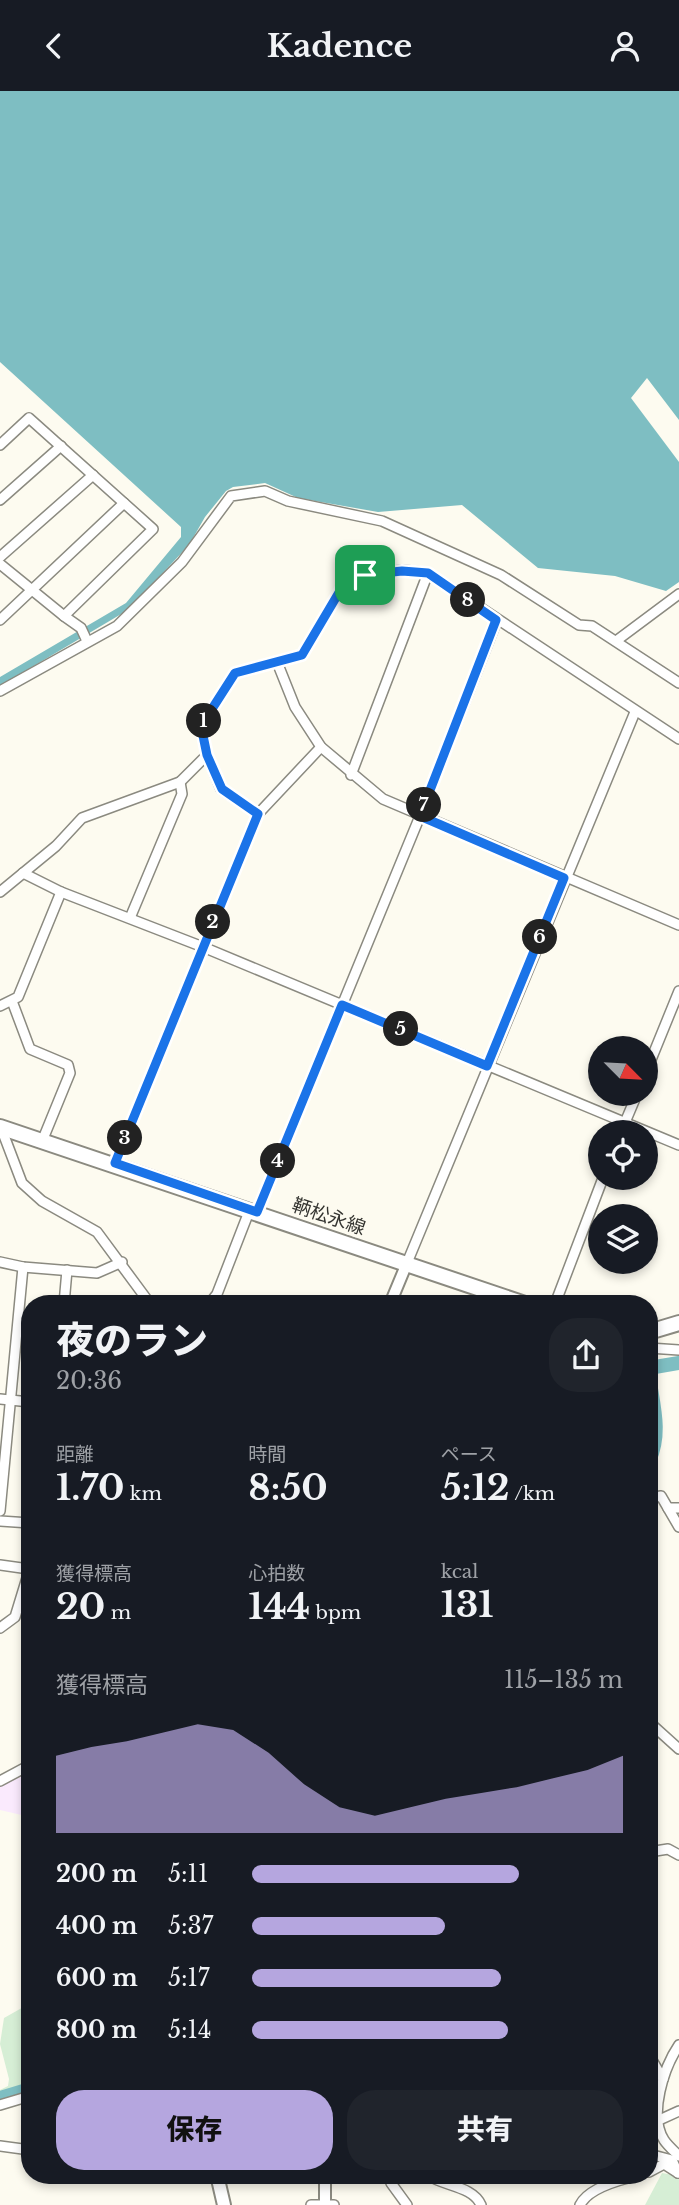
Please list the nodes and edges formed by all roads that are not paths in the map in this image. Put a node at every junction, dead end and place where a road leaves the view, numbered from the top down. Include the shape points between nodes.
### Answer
1 (0, 445) edge
2 (61, 446) junction
3 (93, 475) junction
4 (0, 500) edge
5 (124, 503) junction
6 (0, 557) edge
7 (0, 564) edge
8 (428, 573) junction
9 (29, 590) junction
10 (679, 594) edge
11 (64, 616) junction
12 (0, 620) edge
13 (496, 620) junction
14 (84, 635) junction
15 (616, 641) junction
16 (277, 662) junction
17 (679, 684) edge
18 (0, 691) edge
19 (635, 712) junction
20 (679, 739) edge
21 (321, 747) junction
22 (207, 755) junction
23 (351, 775) junction
24 (180, 782) junction
25 (258, 814) junction
26 (420, 816) junction
27 (23, 873) junction
28 (564, 878) junction
29 (0, 892) edge
30 (61, 892) junction
31 (130, 918) junction
32 (679, 925) edge
33 (203, 947) junction
34 (679, 991) edge
35 (12, 1002) junction
36 (342, 1005) junction
37 (0, 1006) edge
38 (658, 1043) edge
39 (487, 1066) junction
40 (605, 1120) edge
41 (0, 1126) edge
42 (43, 1139) junction
43 (658, 1139) edge
44 (679, 1145) edge
45 (115, 1163) junction
46 (598, 1190) edge
47 (253, 1210) junction
48 (122, 1262) junction
49 (3, 1263) edge
50 (407, 1263) junction
51 (23, 1267) junction
52 (67, 1270) junction
53 (0, 1274) edge
54 (65, 1295) edge
55 (145, 1295) edge
56 (216, 1295) edge
57 (394, 1295) edge
58 (499, 1295) edge
59 (558, 1295) edge
60 (679, 1323) edge
61 (658, 1329) edge
62 (658, 1349) edge
63 (679, 1350) edge
64 (0, 1399) edge
65 (11, 1400) junction
66 (21, 1401) edge
67 (658, 1496) edge
68 (679, 1507) edge
69 (668, 1508) junction
70 (0, 1511) edge
71 (0, 1521) edge
72 (21, 1522) edge
73 (679, 1527) edge
74 (0, 1565) edge
75 (21, 1568) edge
76 (21, 1596) edge
77 (0, 1628) edge
78 (658, 1730) edge
79 (679, 1749) edge
80 (21, 1770) edge
81 (0, 1780) edge
82 (658, 1850) edge
83 (679, 1855) edge
84 (679, 2045) edge
85 (658, 2071) edge
86 (664, 2081) junction
87 (21, 2099) edge
88 (0, 2105) edge
89 (679, 2111) edge
90 (658, 2115) edge
91 (658, 2121) edge
92 (658, 2124) edge
93 (0, 2146) edge
94 (21, 2149) edge
95 (658, 2156) edge
96 (679, 2156) edge
97 (658, 2167) edge
98 (679, 2174) edge
99 (220, 2184) edge
100 (325, 2184) edge
101 (392, 2184) edge
102 (450, 2184) edge
103 (612, 2184) edge
104 (224, 2205) edge
105 (311, 2205) edge
106 (325, 2205) edge
107 (334, 2205) edge
108 (407, 2205) edge
109 (481, 2205) edge
110 (580, 2205) edge

1 - 2 street via 29,418
2 - 3 street
2 - 4 street
3 - 5 street
3 - 6 street
5 - 9 street
5 - 11 street via 153,529
7 - 9 street
8 - 13 street
8 - 16 street via 402,571 351,579 302,655
8 - 23 street
9 - 11 street
9 - 12 street
10 - 15 street
11 - 14 street
13 - 19 street
13 - 26 street
14 - 15 street via 117,626 182,562 231,496 265,491 288,501 382,521 500,575 579,625 592,626
14 - 18 street
15 - 17 street
16 - 21 street via 295,707
16 - 22 street via 251,667 230,678 201,726
19 - 20 street
19 - 28 street
21 - 23 street
21 - 25 street
22 - 24 street
22 - 25 street via 222,789
23 - 26 street via 383,799
24 - 27 street via 82,818
24 - 31 street via 182,794
25 - 33 street
26 - 28 street
26 - 36 street
27 - 29 street
27 - 30 street
28 - 32 street
28 - 39 street
30 - 31 street
30 - 35 street
31 - 33 street
33 - 36 street
33 - 45 street
34 - 38 street
35 - 37 street
35 - 42 street via 30,1049 68,1065 70,1073
36 - 39 street
36 - 47 street
39 - 40 street
39 - 50 street
41 - 42 main road, 鞆松永線
41 - 48 street via 22,1183 42,1201 97,1232
42 - 45 main road, 鞆松永線
43 - 44 street
45 - 47 main road, 鞆松永線
46 - 59 street
47 - 50 main road, 鞆松永線
47 - 56 street
48 - 52 street via 97,1273
48 - 55 street
49 - 51 street
49 - 53 street
50 - 57 street
50 - 58 main road, 鞆松永線
51 - 52 street
51 - 65 street
52 - 54 street
60 - 61 main road
62 - 63 street
64 - 65 street
65 - 66 street
65 - 70 street
67 - 69 street
68 - 69 street
69 - 73 street
71 - 72 street
74 - 75 street
76 - 77 street via 15,1617
78 - 79 street
80 - 81 street
82 - 83 street
84 - 86 street via 667,2062
85 - 86 street
86 - 90 street
87 - 88 street
89 - 91 street
92 - 96 street via 664,2141
93 - 94 street
95 - 98 street via 672,2160
97 - 98 street via 664,2164
99 - 104 main road
100 - 106 street
101 - 108 street
102 - 109 street via 478,2198
103 - 110 street via 583,2198
105 - 106 street
106 - 107 street

